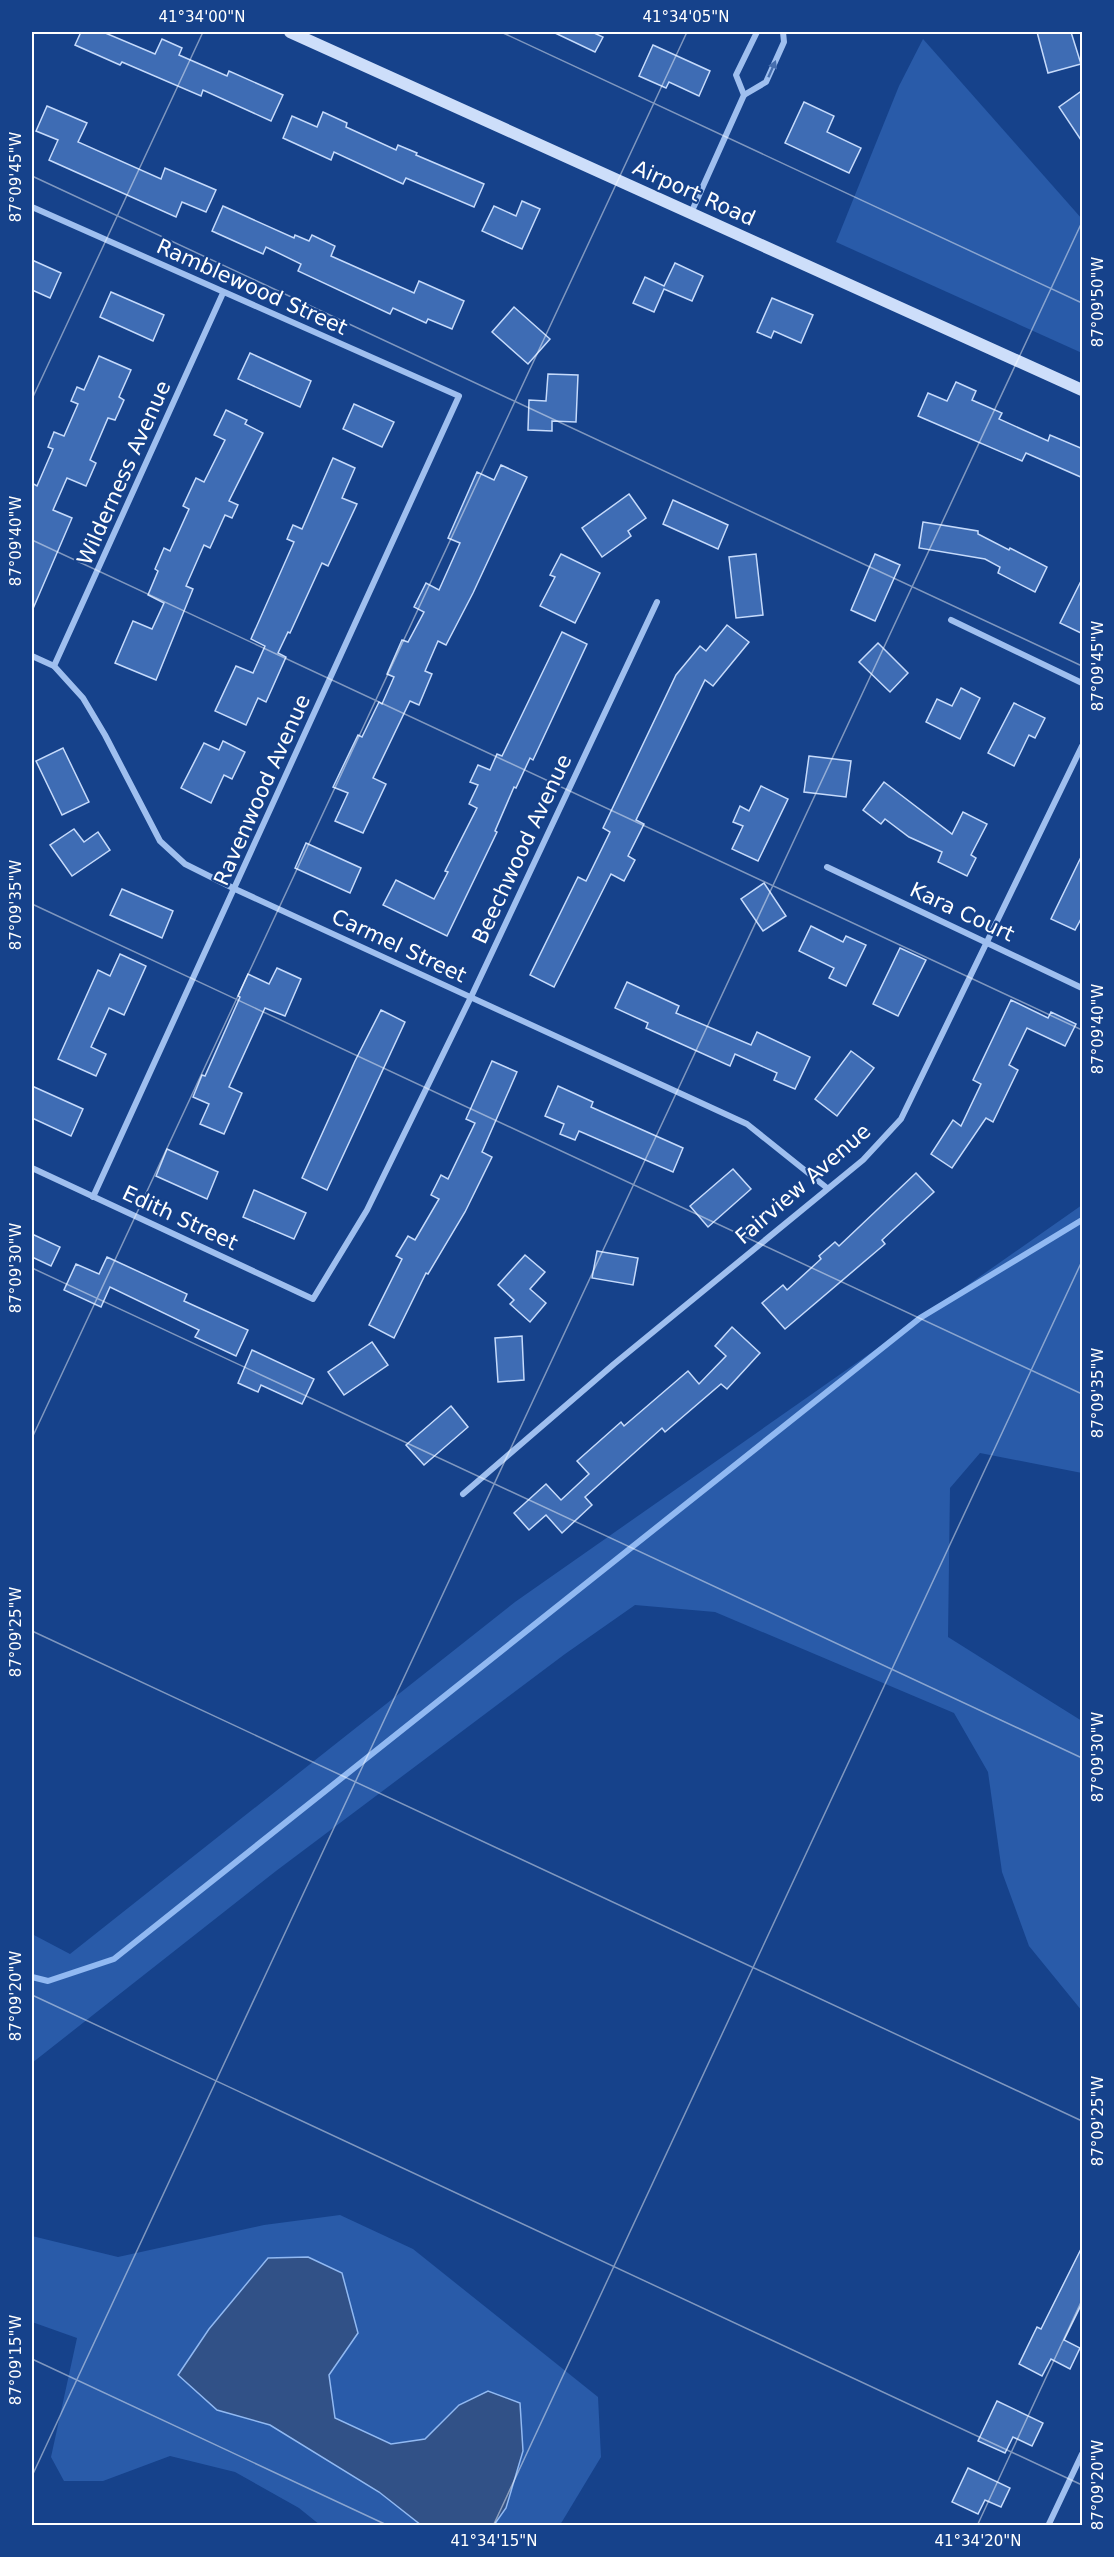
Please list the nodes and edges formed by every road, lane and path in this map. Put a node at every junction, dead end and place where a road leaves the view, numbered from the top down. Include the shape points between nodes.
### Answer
1 (290, 32) edge
2 (757, 32) edge
3 (783, 32) edge
4 (744, 95) junction
5 (32, 207) edge
6 (691, 213) junction
7 (223, 293) junction
8 (1083, 390) edge
9 (459, 396) joint
10 (657, 602) dead end
11 (951, 620) dead end
12 (32, 656) edge
13 (54, 666) junction
14 (1083, 683) edge
15 (1083, 746) edge
16 (827, 867) dead end
17 (235, 889) junction
18 (987, 942) junction
19 (1083, 988) edge
20 (471, 997) junction
21 (32, 1168) edge
22 (827, 1188) junction
23 (93, 1197) junction
24 (314, 1299) joint
25 (463, 1494) dead end
26 (1083, 2454) edge
27 (1079, 2469) edge
28 (1048, 2526) edge

1 - 6 main road, Airport Road
2 - 4 street via 736,75
4 -> 3 street via 766,82 784,42
4 - 6 street
5 - 7 street, Ramblewood Street
6 - 8 main road, Airport Road
7 - 9 street, Ramblewood Street
7 - 13 street, Wilderness Avenue
9 - 17 street, Ravenwood Avenue
10 - 20 street, Beechwood Avenue
11 - 14 street
12 - 13 street, Carmel Street
13 - 17 street, Carmel Street via 83,698 160,841 185,864
15 - 18 street, Fairview Avenue
16 - 18 street, Kara Court
17 - 20 street, Carmel Street
17 - 23 street, Ravenwood Avenue
18 - 19 street, Kara Court
18 - 22 street, Fairview Avenue via 901,1119 863,1160
20 - 22 street, Carmel Street via 747,1124
20 - 24 street, Beechwood Avenue via 367,1210
21 - 23 street, Edith Street
22 - 25 street, Fairview Avenue
23 - 24 street, Edith Street
26 - 27 street
27 - 28 street

